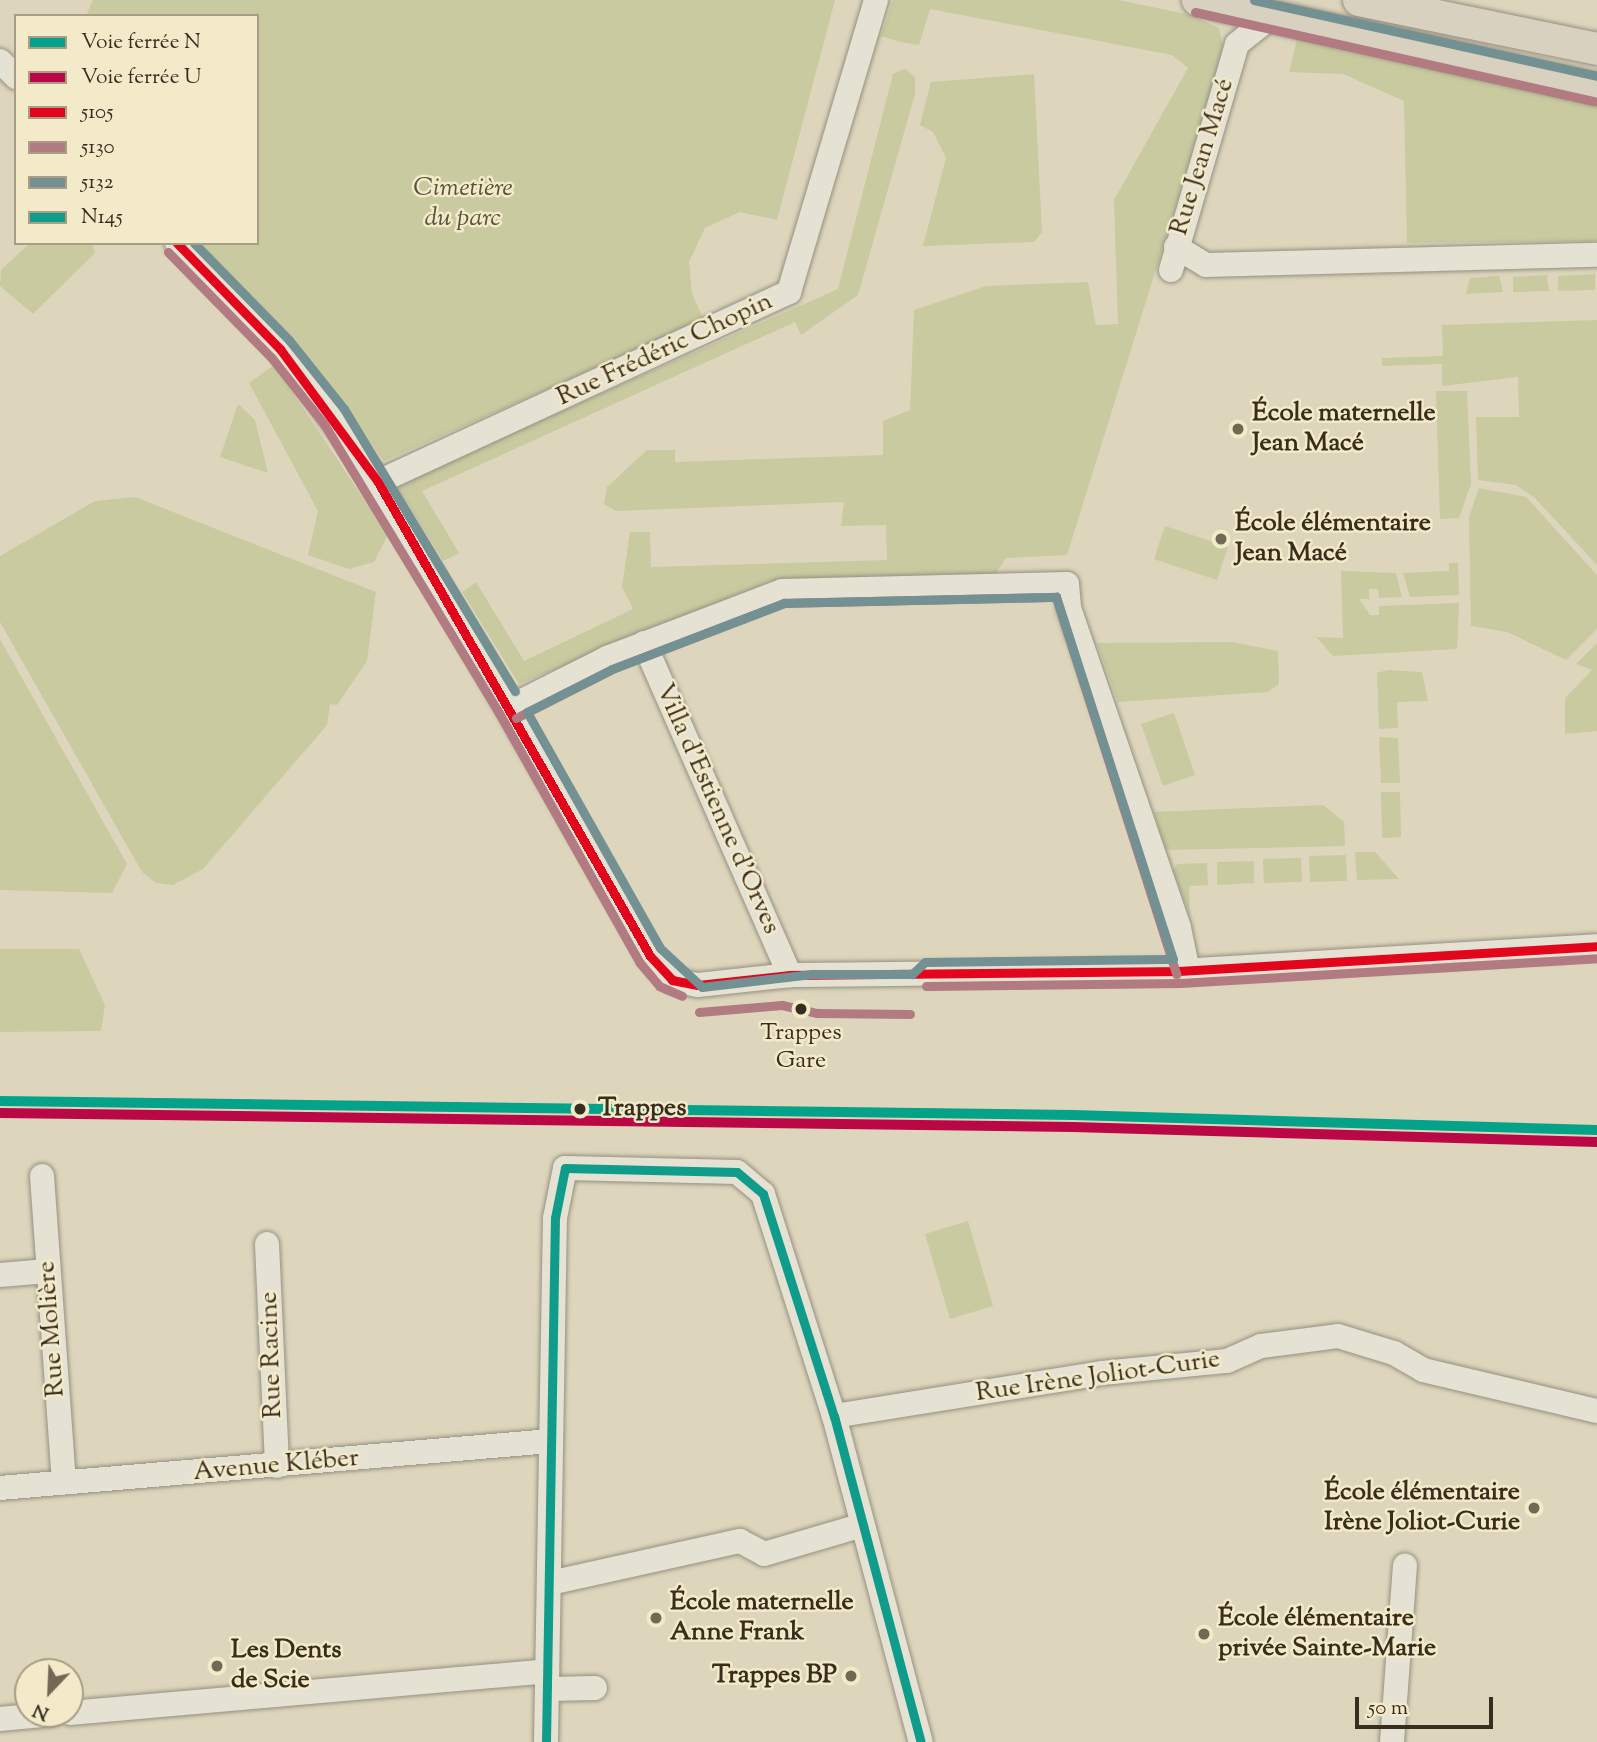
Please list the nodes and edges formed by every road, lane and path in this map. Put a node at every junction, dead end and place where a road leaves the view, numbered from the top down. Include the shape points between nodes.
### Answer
1 (876, 0) edge
2 (1359, 0) edge
3 (1209, 2) edge
4 (1272, 16) junction
5 (1237, 44) junction
6 (1597, 49) edge
7 (0, 61) edge
8 (14, 75) edge
9 (1597, 89) edge
10 (179, 245) edge
11 (1597, 255) edge
12 (378, 482) junction
13 (644, 643) junction
14 (510, 707) junction
15 (1597, 946) edge
16 (1188, 971) junction
17 (790, 975) junction
18 (42, 1176) dead end
19 (267, 1244) dead end
20 (47, 1271) junction
21 (0, 1275) edge
22 (1597, 1411) edge
23 (834, 1416) junction
24 (551, 1441) junction
25 (276, 1466) junction
26 (64, 1482) junction
27 (0, 1488) edge
28 (863, 1525) junction
29 (1405, 1565) dead end
30 (550, 1583) junction
31 (547, 1680) junction
32 (595, 1688) dead end
33 (84, 1712) edge
34 (546, 1742) edge
35 (920, 1742) edge
36 (1392, 1742) edge

1 - 12 street, Rue Frédéric Chopin via 789,292
2 - 6 main road
3 - 4 main road
3 - 5 street, Rue Jean Macé
4 - 5 street, Rue Jean Macé
4 - 9 main road
5 - 11 street, Rue Jean Macé via 1173,258 1206,265
7 - 8 street
10 - 12 street via 280,349
12 - 14 street
13 - 14 street
13 - 16 street via 782,591 1067,584 1069,608 1179,928
13 - 17 street, Villa d'Estienne d'Orves
14 - 17 street via 650,956 667,977 687,985
15 - 16 street
16 - 17 street
18 - 20 street, Rue Molière
19 - 25 street, Rue Racine
20 - 21 street
20 - 26 street, Rue Molière
22 - 23 street, Rue Irène Joliot-Curie via 1423,1370 1360,1341 1338,1336 1261,1346 1227,1361 1102,1373
23 - 24 street via 763,1194 737,1172 565,1168 561,1177
23 - 28 street
24 - 25 street, Avenue Kléber
24 - 30 street
25 - 26 street, Avenue Kléber
26 - 27 street, Avenue Kléber
28 - 30 street via 764,1554 740,1541
28 - 35 street
29 - 36 street
30 - 31 street
31 - 32 street
31 - 33 street
31 - 34 street

